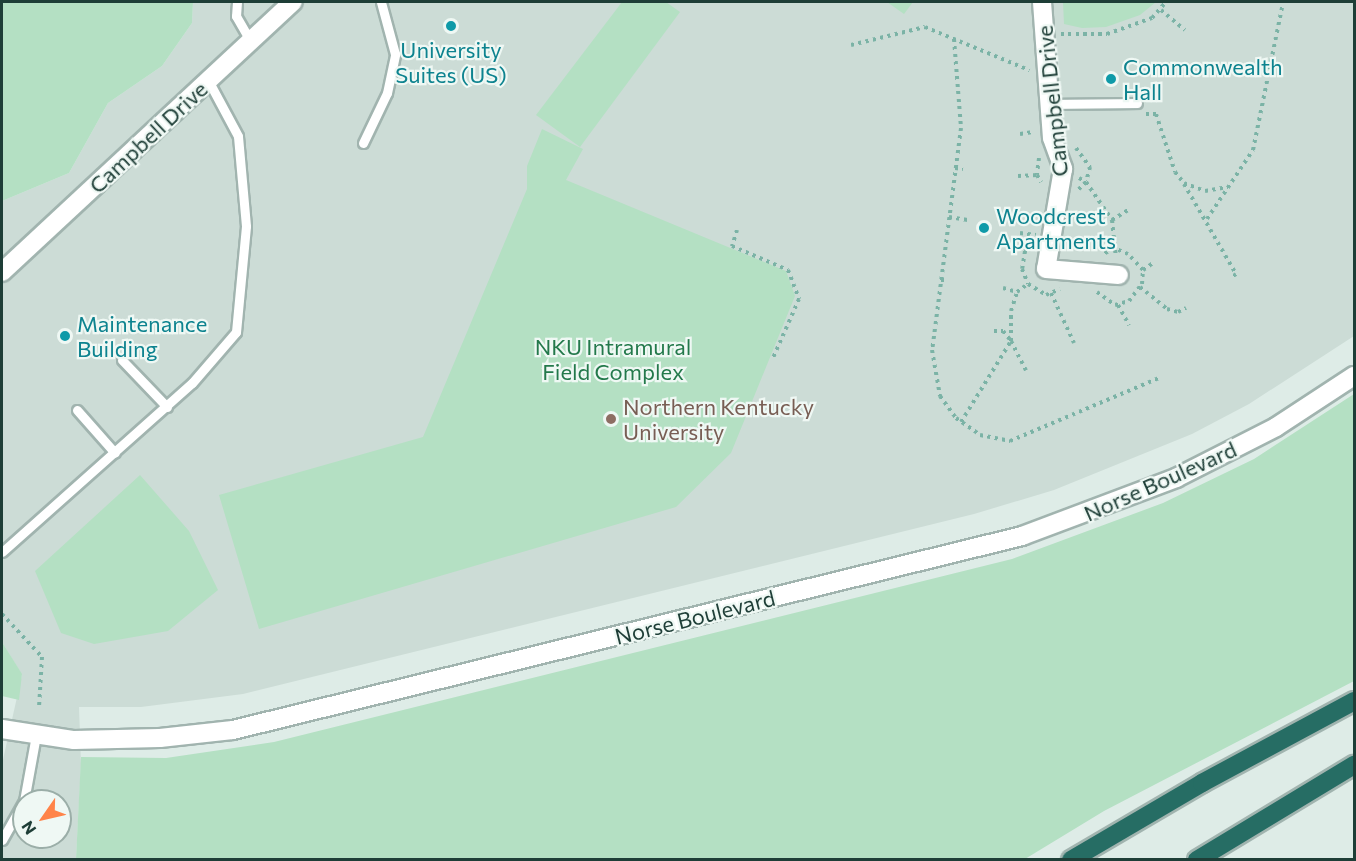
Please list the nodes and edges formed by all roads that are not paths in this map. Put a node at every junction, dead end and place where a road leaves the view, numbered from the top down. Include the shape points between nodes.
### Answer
1 (237, 2) edge
2 (293, 2) edge
3 (381, 2) edge
4 (1042, 2) edge
5 (251, 42) junction
6 (208, 80) junction
7 (1137, 103) road end
8 (1050, 104) junction
9 (363, 142) dead end
10 (2, 272) edge
11 (1119, 276) road end
12 (122, 360) dead end
13 (1354, 376) edge
14 (167, 406) junction
15 (77, 410) dead end
16 (115, 453) junction
17 (2, 552) edge
18 (1354, 701) edge
19 (2, 729) edge
20 (36, 735) junction
21 (1354, 765) edge
22 (2, 840) edge
23 (1071, 860) edge
24 (1197, 860) edge

1 - 5 lane via 236,16
2 - 5 street, Campbell Drive
3 - 9 lane via 395,54 387,93
4 - 8 street, Campbell Drive
5 - 6 street, Campbell Drive
6 - 10 street, Campbell Drive
6 - 14 lane via 238,135 246,226 243,292 236,332
7 - 8 lane
8 - 11 street, Campbell Drive via 1052,138 1063,169 1046,269
12 - 14 lane
13 - 20 street, Norse Boulevard via 1276,427 1176,478 1022,536 265,724 160,738 74,740
14 - 16 lane
15 - 16 lane
16 - 17 lane
18 - 23 highway via 1182,794
19 - 20 street, Norse Boulevard
20 - 22 lane via 24,801
21 - 24 highway

